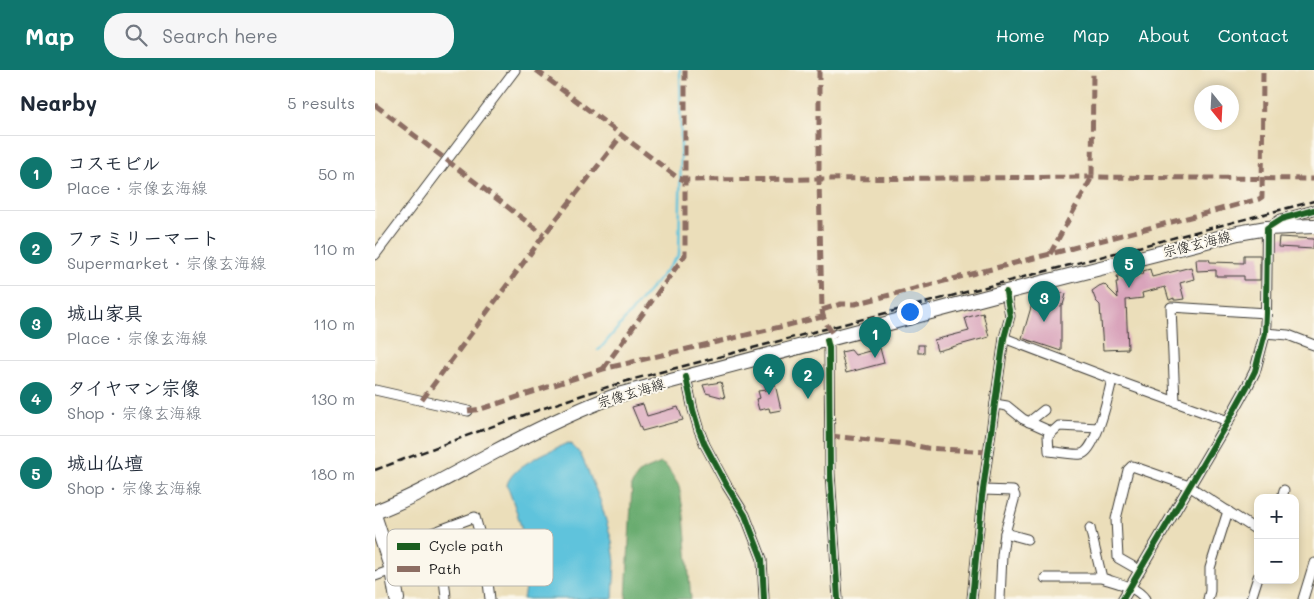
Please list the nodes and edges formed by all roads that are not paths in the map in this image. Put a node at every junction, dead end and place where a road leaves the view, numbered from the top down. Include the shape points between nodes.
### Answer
1 (515, 70) edge
2 (1314, 210) edge
3 (1314, 226) edge
4 (1267, 228) junction
5 (375, 255) edge
6 (1006, 292) junction
7 (1266, 313) junction
8 (1265, 333) junction
9 (1005, 338) junction
10 (827, 340) junction
11 (1314, 345) edge
12 (687, 377) junction
13 (1112, 379) junction
14 (375, 390) edge
15 (1175, 402) junction
16 (995, 404) junction
17 (1044, 410) dead end
18 (468, 411) dead end
19 (1228, 421) junction
20 (1029, 422) junction
21 (1099, 428) junction
22 (1052, 432) junction
23 (1189, 486) junction
24 (983, 490) junction
25 (1228, 511) junction
26 (375, 512) edge
27 (375, 518) edge
28 (1090, 528) dead end
29 (1254, 528) edge
30 (443, 529) edge
31 (479, 529) edge
32 (1005, 533) junction
33 (1027, 539) dead end
34 (386, 550) joint
35 (387, 553) edge
36 (1314, 563) edge
37 (1139, 570) junction
38 (387, 572) edge
39 (375, 576) edge
40 (1045, 578) dead end
41 (1102, 578) junction
42 (1311, 582) edge
43 (1256, 584) edge
44 (395, 586) edge
45 (445, 586) edge
46 (489, 586) edge
47 (1129, 588) junction
48 (397, 599) edge
49 (446, 599) edge
50 (490, 599) edge
51 (764, 599) edge
52 (838, 599) edge
53 (972, 599) edge
54 (1000, 599) edge
55 (1123, 599) edge
56 (1145, 599) edge
57 (1208, 599) edge
58 (1251, 599) edge
59 (1303, 599) edge

1 - 5 street
2 - 4 street via 1281,218
3 - 4 main road, 宗像玄海線
4 - 6 main road, 宗像玄海線
4 - 7 street
6 - 9 street via 1010,316
6 - 10 main road, 宗像玄海線
7 - 8 street
7 - 15 street via 1171,307
8 - 11 street via 1288,335
8 - 19 street via 1255,371
9 - 13 street
9 - 16 street
10 - 12 main road, 宗像玄海線
10 - 52 street via 830,473
12 - 26 main road, 宗像玄海線 via 589,406 521,438 414,496
12 - 51 street via 693,410 705,445 745,516 762,558
13 - 15 street
13 - 21 street
14 - 18 street
15 - 19 street
16 - 20 street via 1007,406
16 - 24 street
17 - 20 street
19 - 23 street
20 - 22 street
21 - 22 street via 1059,426
21 - 22 street via 1087,451 1082,454 1049,451 1048,436
23 - 25 street
23 - 37 street
23 - 37 street via 1132,466 1128,470 1115,519 1118,558
24 - 32 street via 1013,491 1015,496
24 - 53 street
25 - 29 street
25 - 57 street via 1210,568
27 - 34 main road
28 - 41 street
30 - 31 street via 475,517
32 - 33 street
32 - 54 street
34 - 35 main road
36 - 42 street
37 - 47 street
38 - 39 street
40 - 41 street
41 - 47 street
42 - 59 street
43 - 58 street
44 - 48 main road
45 - 49 street
46 - 50 street
47 - 55 street
47 - 56 street

